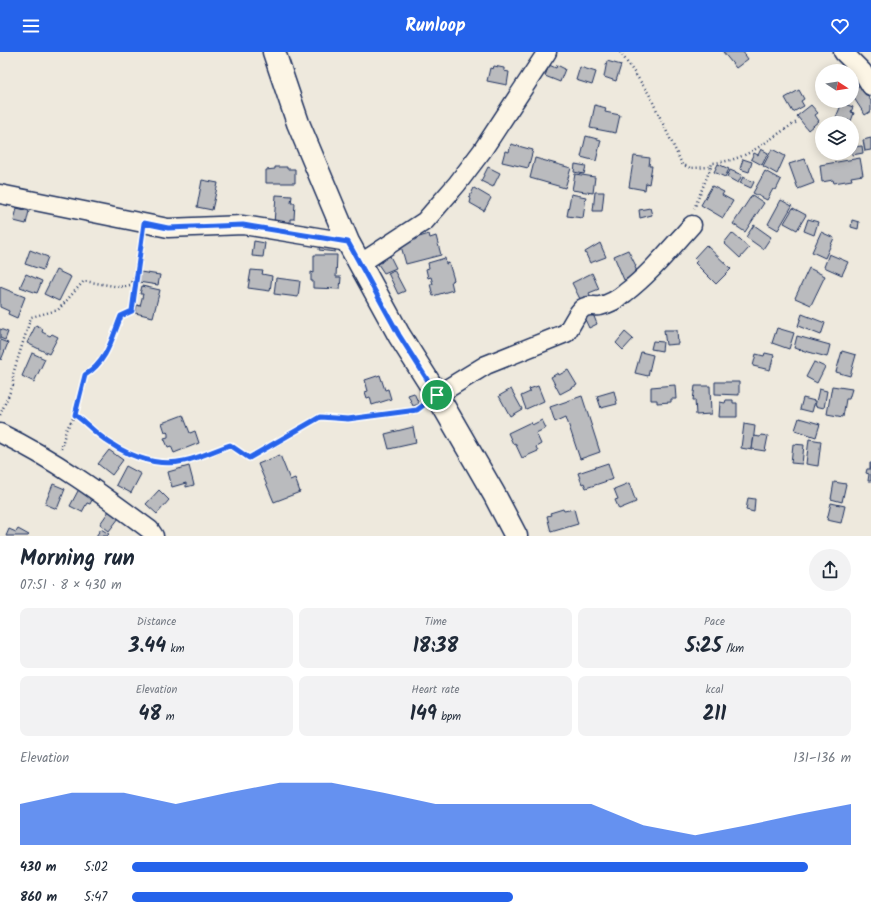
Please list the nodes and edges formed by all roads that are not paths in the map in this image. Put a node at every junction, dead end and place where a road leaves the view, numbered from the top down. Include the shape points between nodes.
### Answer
1 (274, 52) edge
2 (547, 52) edge
3 (843, 52) edge
4 (871, 86) edge
5 (0, 194) edge
6 (692, 225) road end
7 (348, 242) junction
8 (360, 263) junction
9 (437, 395) junction
10 (0, 433) edge
11 (150, 534) edge
12 (516, 536) edge

1 - 7 street via 298,123
2 - 8 street via 486,145 425,221
3 - 4 street via 862,71
5 - 7 street via 168,228 243,225
6 - 9 street via 624,295 609,303 582,308 566,333 486,365
7 - 8 street
8 - 9 street via 399,335
9 - 12 street
10 - 11 street via 57,464 106,497

